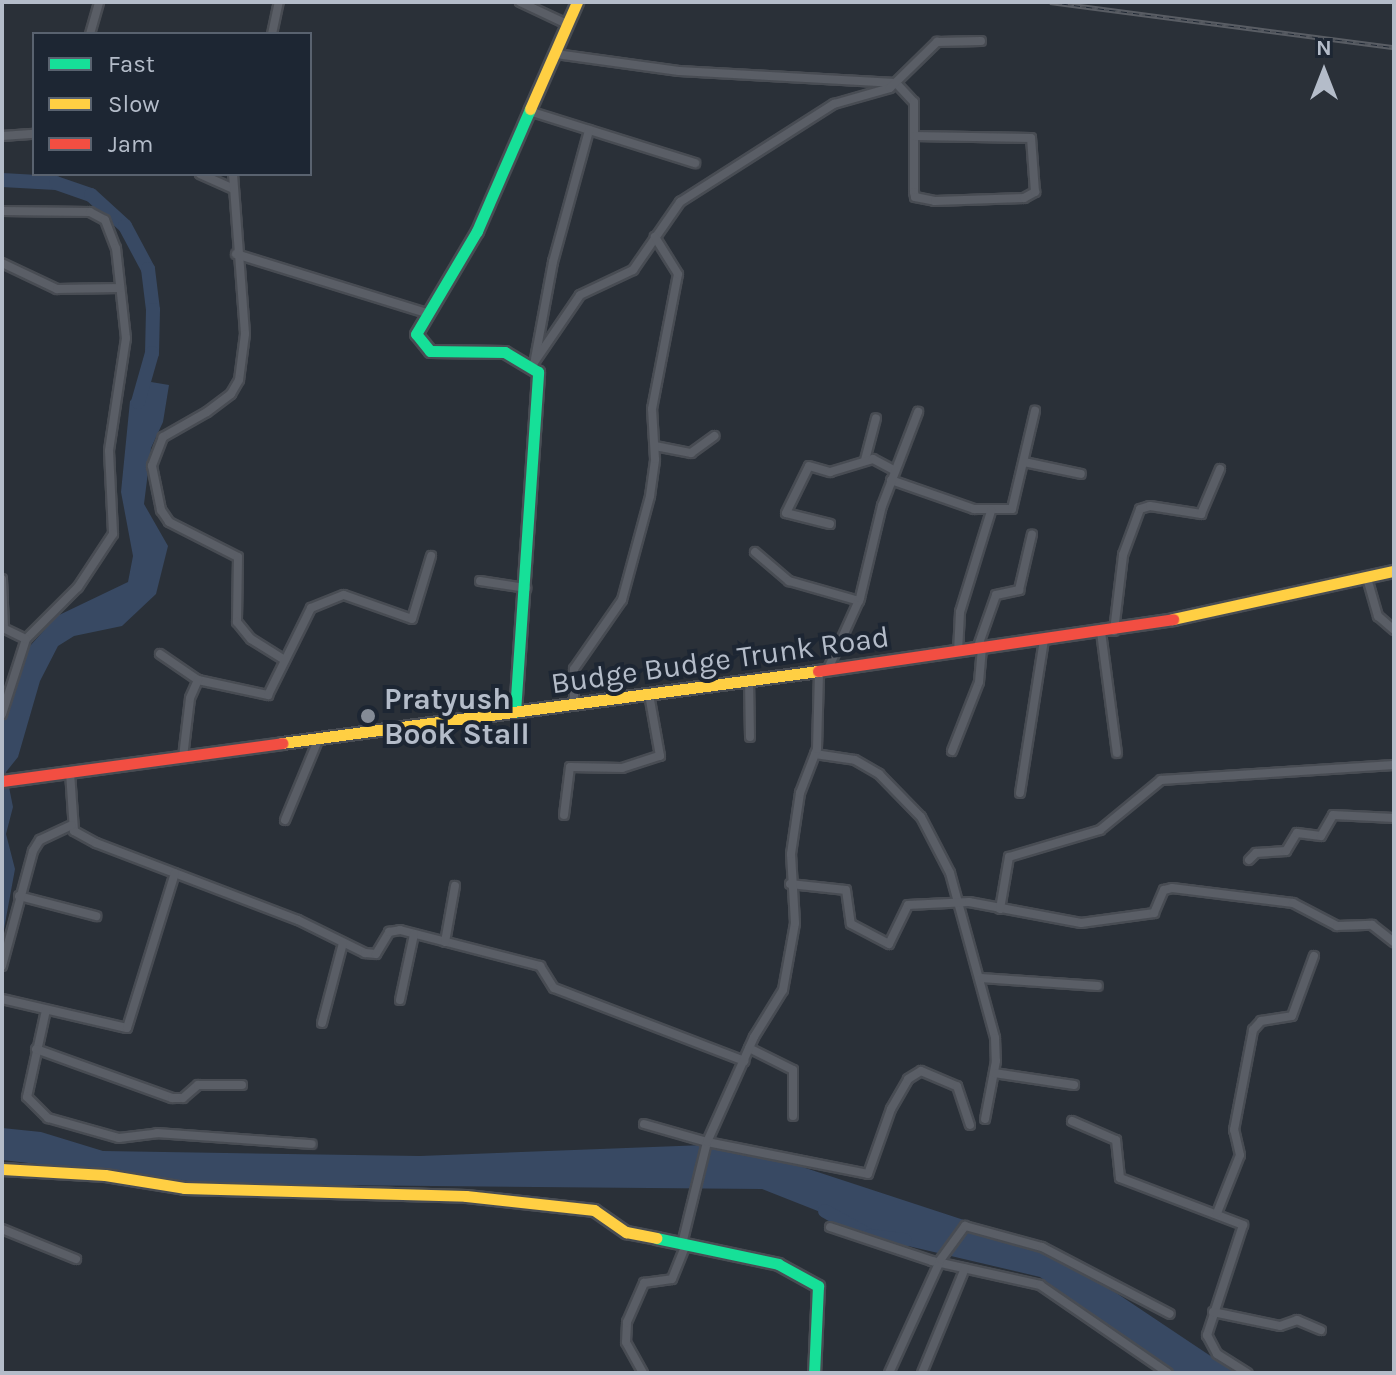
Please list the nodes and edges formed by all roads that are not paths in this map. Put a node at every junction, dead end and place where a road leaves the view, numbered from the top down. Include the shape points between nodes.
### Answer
1 (97, 2) edge
2 (279, 2) edge
3 (520, 2) edge
4 (577, 2) edge
5 (567, 24) junction
6 (90, 32) edge
7 (272, 32) edge
8 (981, 41) dead end
9 (556, 54) junction
10 (896, 83) junction
11 (532, 112) junction
12 (589, 130) junction
13 (32, 134) edge
14 (2, 136) edge
15 (914, 136) junction
16 (695, 163) dead end
17 (205, 176) edge
18 (233, 176) edge
19 (232, 188) junction
20 (2, 211) edge
21 (655, 237) junction
22 (236, 254) junction
23 (2, 263) edge
24 (120, 288) junction
25 (427, 313) junction
26 (534, 362) junction
27 (1035, 411) dead end
28 (918, 412) dead end
29 (876, 418) dead end
30 (714, 436) dead end
31 (655, 446) junction
32 (865, 460) junction
33 (1024, 462) junction
34 (1220, 469) dead end
35 (894, 470) junction
36 (1081, 474) dead end
37 (891, 480) junction
38 (991, 511) junction
39 (830, 524) dead end
40 (1032, 534) dead end
41 (755, 552) dead end
42 (431, 556) dead end
43 (1394, 571) edge
44 (1367, 578) junction
45 (2, 579) edge
46 (480, 581) dead end
47 (526, 588) junction
48 (859, 601) junction
49 (3, 628) edge
50 (1394, 630) edge
51 (1114, 631) junction
52 (1101, 632) junction
53 (26, 639) junction
54 (1044, 640) junction
55 (980, 649) junction
56 (958, 652) junction
57 (160, 654) dead end
58 (283, 659) junction
59 (823, 670) junction
60 (198, 680) junction
61 (749, 680) junction
62 (649, 694) junction
63 (574, 704) junction
64 (515, 712) junction
65 (2, 714) edge
66 (750, 737) dead end
67 (319, 738) junction
68 (952, 751) dead end
69 (1117, 753) dead end
70 (815, 754) junction
71 (183, 757) junction
72 (1394, 765) edge
73 (70, 772) junction
74 (4, 781) edge
75 (1020, 793) dead end
76 (564, 815) dead end
77 (1394, 818) edge
78 (285, 820) dead end
79 (72, 825) junction
80 (1249, 860) dead end
81 (175, 873) junction
82 (790, 884) junction
83 (455, 886) dead end
84 (19, 896) junction
85 (961, 902) junction
86 (1000, 909) junction
87 (96, 916) dead end
88 (414, 934) junction
89 (445, 942) junction
90 (1394, 942) edge
91 (343, 943) junction
92 (1314, 956) dead end
93 (2, 966) edge
94 (981, 978) junction
95 (1098, 986) dead end
96 (2, 999) edge
97 (400, 1000) dead end
98 (46, 1010) junction
99 (322, 1023) dead end
100 (749, 1048) junction
101 (36, 1049) junction
102 (744, 1061) junction
103 (994, 1073) junction
104 (242, 1085) dead end
105 (1074, 1085) dead end
106 (793, 1116) dead end
107 (985, 1119) dead end
108 (1072, 1121) dead end
109 (644, 1124) dead end
110 (970, 1125) dead end
111 (312, 1144) dead end
112 (707, 1145) junction
113 (2, 1169) edge
114 (1217, 1213) junction
115 (830, 1227) dead end
116 (2, 1229) edge
117 (684, 1245) junction
118 (76, 1259) dead end
119 (940, 1261) junction
120 (965, 1268) junction
121 (1213, 1312) junction
122 (1170, 1314) dead end
123 (1321, 1330) dead end
124 (643, 1373) edge
125 (814, 1373) edge
126 (889, 1373) edge
127 (922, 1373) edge
128 (1168, 1373) edge
129 (1248, 1373) edge

1 - 6 street
2 - 7 street
3 - 5 street
4 - 5 street
5 - 9 street
8 - 10 street via 937,42
9 - 10 street via 679,71
9 - 11 street
10 - 15 street via 914,102
10 - 21 street via 882,92 834,104 680,202
11 - 12 street
11 - 25 street via 477,231
12 - 16 street
12 - 26 street via 553,262
13 - 14 street
15 - 15 street via 918,199 1024,198 1035,192 1036,145 1031,138
17 - 19 street
18 - 19 street
19 - 22 street
20 - 24 street via 99,215 113,234
21 - 26 street via 633,270 580,295
21 - 31 street via 678,274 652,409
22 - 25 street
22 - 58 street via 245,334 236,388 163,437 152,466 164,517 238,557 237,622 251,639
23 - 24 street via 57,289
24 - 53 street via 126,338 109,451 113,534 78,587
25 - 26 street via 416,338 430,351 498,351
26 - 47 street via 538,378
27 - 33 street
28 - 35 street
29 - 32 street
30 - 31 street via 691,453
31 - 63 street via 650,496 622,600 574,669
32 - 35 street via 881,461
32 - 39 street via 830,472 807,467 786,513
33 - 36 street
33 - 38 street via 1015,507
34 - 51 street via 1201,514 1140,509 1123,555
35 - 37 street
37 - 38 street
37 - 48 street
38 - 56 street via 960,612
40 - 55 street via 1019,590 996,595
41 - 48 street via 789,581
42 - 58 street via 415,617 344,595 332,597 311,608
43 - 44 street, Budge Budge Trunk Road
44 - 50 street via 1378,616
44 - 51 street, Budge Budge Trunk Road
45 - 49 street
46 - 47 street
47 - 64 street
48 - 59 street
49 - 53 street
51 - 52 street, Budge Budge Trunk Road
52 - 54 street, Budge Budge Trunk Road
52 - 69 street
53 - 65 street
54 - 55 street, Budge Budge Trunk Road
54 - 75 street
55 - 56 street, Budge Budge Trunk Road
55 - 68 street via 979,682
56 - 59 street, Budge Budge Trunk Road
57 - 60 street
58 - 60 street via 268,695
59 - 61 street, Budge Budge Trunk Road
59 - 70 street
60 - 71 street via 190,698
61 - 62 street, Budge Budge Trunk Road
61 - 66 street
62 - 63 street, Budge Budge Trunk Road
62 - 76 street via 660,756 622,768 570,767
63 - 64 street, Budge Budge Trunk Road
64 - 67 street, Budge Budge Trunk Road
67 - 71 street, Budge Budge Trunk Road
67 - 78 street
70 - 82 street via 800,793
70 - 85 street via 863,764 902,795 921,817
71 - 73 street, Budge Budge Trunk Road
72 - 86 street via 1161,780 1100,830 1009,857
73 - 74 street, Budge Budge Trunk Road
73 - 79 street
77 - 80 street via 1335,814 1321,836 1297,833 1286,851 1256,853
79 - 81 street via 96,843
79 - 84 street via 40,840
81 - 91 street
81 - 98 street via 131,1024 121,1028
82 - 85 street via 846,890 851,924 889,944 904,908
82 - 100 street via 795,923 783,990
83 - 89 street
84 - 87 street
84 - 93 street
85 - 86 street
85 - 94 street
86 - 90 street via 1058,922 1133,919 1159,911 1164,890 1172,888 1293,903 1337,926 1372,925
88 - 89 street
88 - 91 street via 389,932 376,954
88 - 97 street
89 - 102 street via 540,966 554,988
91 - 99 street
92 - 114 street via 1292,1016 1261,1021 1253,1030 1234,1130 1240,1155
94 - 95 street
94 - 103 street via 995,1038
96 - 98 street
98 - 101 street
100 - 102 street
100 - 106 street via 793,1070
101 - 104 street via 172,1098 183,1098 198,1085
101 - 111 street via 27,1097 48,1118 119,1138 157,1133
102 - 112 street
103 - 105 street
103 - 107 street
108 - 114 street via 1116,1140 1120,1178
109 - 112 street
110 - 112 street via 957,1086 921,1071 908,1079 891,1109 868,1174
112 - 117 street
113 - 117 street via 105,1175 184,1188 506,1199 594,1210 626,1232
114 - 121 street via 1244,1228
115 - 119 street
116 - 118 street
117 - 124 street via 672,1279 644,1283 627,1322 626,1342
117 - 125 street via 778,1264 818,1286
119 - 120 street
119 - 122 street via 958,1229 973,1226 1042,1247
119 - 126 street
120 - 127 street
120 - 128 street via 1051,1290
121 - 123 street via 1280,1326 1297,1320
121 - 129 street via 1207,1335 1212,1347

